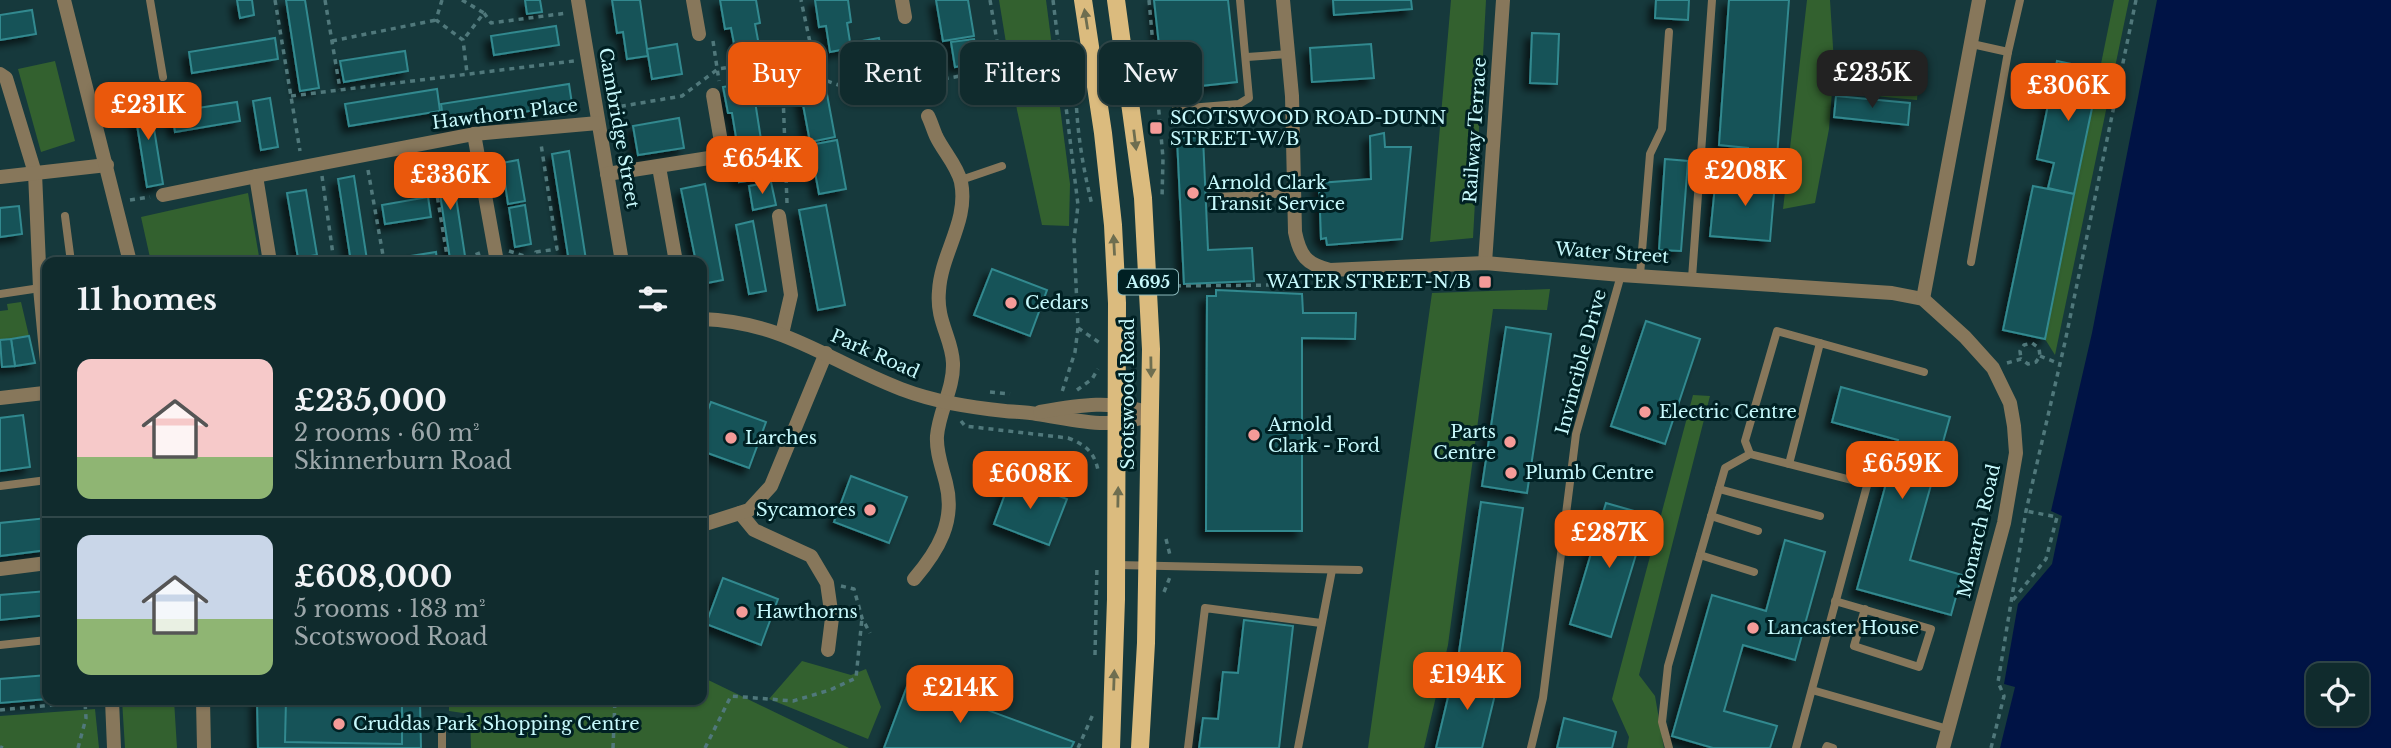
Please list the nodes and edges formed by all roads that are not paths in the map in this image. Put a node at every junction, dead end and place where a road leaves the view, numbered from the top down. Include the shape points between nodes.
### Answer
1 (64, 0) edge
2 (150, 0) edge
3 (693, 0) edge
4 (902, 0) edge
5 (1083, 0) edge
6 (1116, 0) edge
7 (1240, 0) edge
8 (1283, 0) edge
9 (1503, 0) edge
10 (1712, 0) edge
11 (1979, 0) edge
12 (2020, 0) edge
13 (578, 6) edge
14 (905, 17) dead end
15 (1669, 32) dead end
16 (699, 34) road end
17 (1972, 44) junction
18 (2008, 52) junction
19 (1289, 54) junction
20 (1247, 57) junction
21 (0, 74) edge
22 (163, 77) dead end
23 (713, 95) road end
24 (1176, 109) dead end
25 (928, 116) dead end
26 (597, 117) junction
27 (474, 134) junction
28 (107, 165) junction
29 (1002, 166) dead end
30 (659, 167) junction
31 (35, 173) junction
32 (607, 174) junction
33 (256, 176) junction
34 (0, 177) edge
35 (961, 180) junction
36 (1295, 193) junction
37 (163, 195) road end
38 (1214, 197) dead end
39 (65, 215) dead end
40 (779, 216) road end
41 (70, 257) edge
42 (129, 257) edge
43 (269, 257) edge
44 (496, 257) edge
45 (621, 257) edge
46 (675, 257) edge
47 (1971, 262) dead end
48 (1485, 263) junction
49 (1621, 275) junction
50 (1640, 275) junction
51 (1692, 278) junction
52 (42, 279) edge
53 (0, 294) edge
54 (1923, 299) junction
55 (707, 319) edge
56 (782, 334) junction
57 (1820, 343) junction
58 (826, 353) junction
59 (1924, 372) dead end
60 (42, 393) edge
61 (0, 398) edge
62 (944, 402) junction
63 (1118, 404) junction
64 (1035, 413) junction
65 (1151, 414) junction
66 (1118, 424) junction
67 (1878, 444) dead end
68 (1750, 454) junction
69 (1789, 464) junction
70 (42, 481) edge
71 (1867, 484) junction
72 (0, 486) edge
73 (1719, 489) junction
74 (740, 513) junction
75 (1711, 516) junction
76 (1820, 516) dead end
77 (707, 523) edge
78 (1758, 531) dead end
79 (1700, 555) junction
80 (42, 564) edge
81 (1117, 565) junction
82 (1147, 565) junction
83 (0, 569) edge
84 (1332, 570) junction
85 (1359, 570) dead end
86 (1754, 572) dead end
87 (914, 579) dead end
88 (1835, 601) junction
89 (1865, 609) junction
90 (1321, 624) junction
91 (42, 641) edge
92 (0, 645) edge
93 (828, 650) dead end
94 (1812, 690) junction
95 (112, 705) edge
96 (203, 705) edge
97 (442, 718) dead end
98 (1948, 729) junction
99 (114, 748) edge
100 (204, 748) edge
101 (442, 748) edge
102 (1111, 748) edge
103 (1140, 748) edge
104 (1188, 748) edge
105 (1298, 748) edge
106 (1531, 748) edge
107 (1669, 748) edge
108 (1796, 748) edge
109 (1826, 748) edge
110 (1833, 748) edge
111 (1943, 748) edge

1 - 28 street
2 - 22 lane
3 - 16 street
4 - 14 street
63 -> 5 main road, Scotswood Road / A695 via 1113,225
6 -> 65 main road, Scotswood Road / A695 via 1143,198
7 - 20 lane
8 - 19 street
9 - 48 street, Railway Terrace
10 - 51 lane
11 - 17 street
12 - 18 lane
13 - 26 street, Cambridge Street
15 - 50 lane via 1662,129 1650,154
17 - 18 lane
17 - 54 street
18 - 47 lane
19 - 20 lane
19 - 36 street
20 - 24 lane via 1250,98 1245,102
21 - 31 street via 6,78
23 - 30 street via 722,148 709,158
25 - 35 street
26 - 27 street, Hawthorn Place
26 - 32 street, Cambridge Street
27 - 33 street, Hawthorn Place
27 - 44 street
28 - 31 street
28 - 42 street
29 - 35 lane
30 - 32 street
30 - 46 street
31 - 34 street
31 - 52 street
32 - 45 street, Cambridge Street
33 - 37 street, Hawthorn Place
33 - 43 street
35 - 62 street via 961,211 939,289 940,314 953,363
36 - 38 lane
36 - 48 street, Water Street via 1294,232 1304,258 1314,266 1330,270
39 - 41 lane
40 - 56 street via 791,295
48 - 49 street, Water Street
49 - 50 street, Water Street
49 - 106 lane, Invincible Drive via 1576,434 1543,698
50 - 51 street, Water Street
51 - 54 street, Water Street
52 - 53 lane
54 - 98 street, Monarch Road via 1993,368 2010,403 2016,453 2004,523
55 - 56 street, Park Road
56 - 58 street, Park Road
57 - 59 lane
57 - 68 lane via 1777,331 1745,441
57 - 69 lane
58 - 62 street, Park Road via 901,389
58 - 74 street via 771,486 749,510
60 - 61 street
62 - 64 street, Park Road
62 - 87 street via 937,446 949,510 937,549
63 - 64 street, Park Road
63 - 65 street, Park Road
63 - 66 main road, Scotswood Road / A695
64 - 66 street, Park Road
65 - 66 street
65 - 82 main road, Scotswood Road / A695
81 -> 66 main road, Scotswood Road / A695
67 - 71 lane
68 - 69 lane
68 - 73 lane via 1725,468
69 - 71 lane
70 - 72 lane
71 - 88 lane
73 - 75 lane
73 - 76 lane
74 - 77 street
74 - 93 street via 754,530 811,556 827,583 832,618
75 - 78 lane
75 - 79 lane
79 - 86 lane
79 - 107 lane via 1668,666 1662,724
80 - 83 street
81 - 82 lane
102 -> 81 main road, Scotswood Road / A695
82 - 84 lane
82 - 103 main road, Scotswood Road / A695
84 - 85 lane
84 - 90 lane
88 - 89 lane
88 - 94 lane
89 - 89 lane via 1931,629 1919,667 1854,646
90 - 104 lane via 1205,608
90 - 105 lane
91 - 92 lane
94 - 98 lane
94 - 108 lane
95 - 99 street
96 - 100 street
97 - 101 lane
98 - 111 street, Monarch Road
109 - 110 lane

